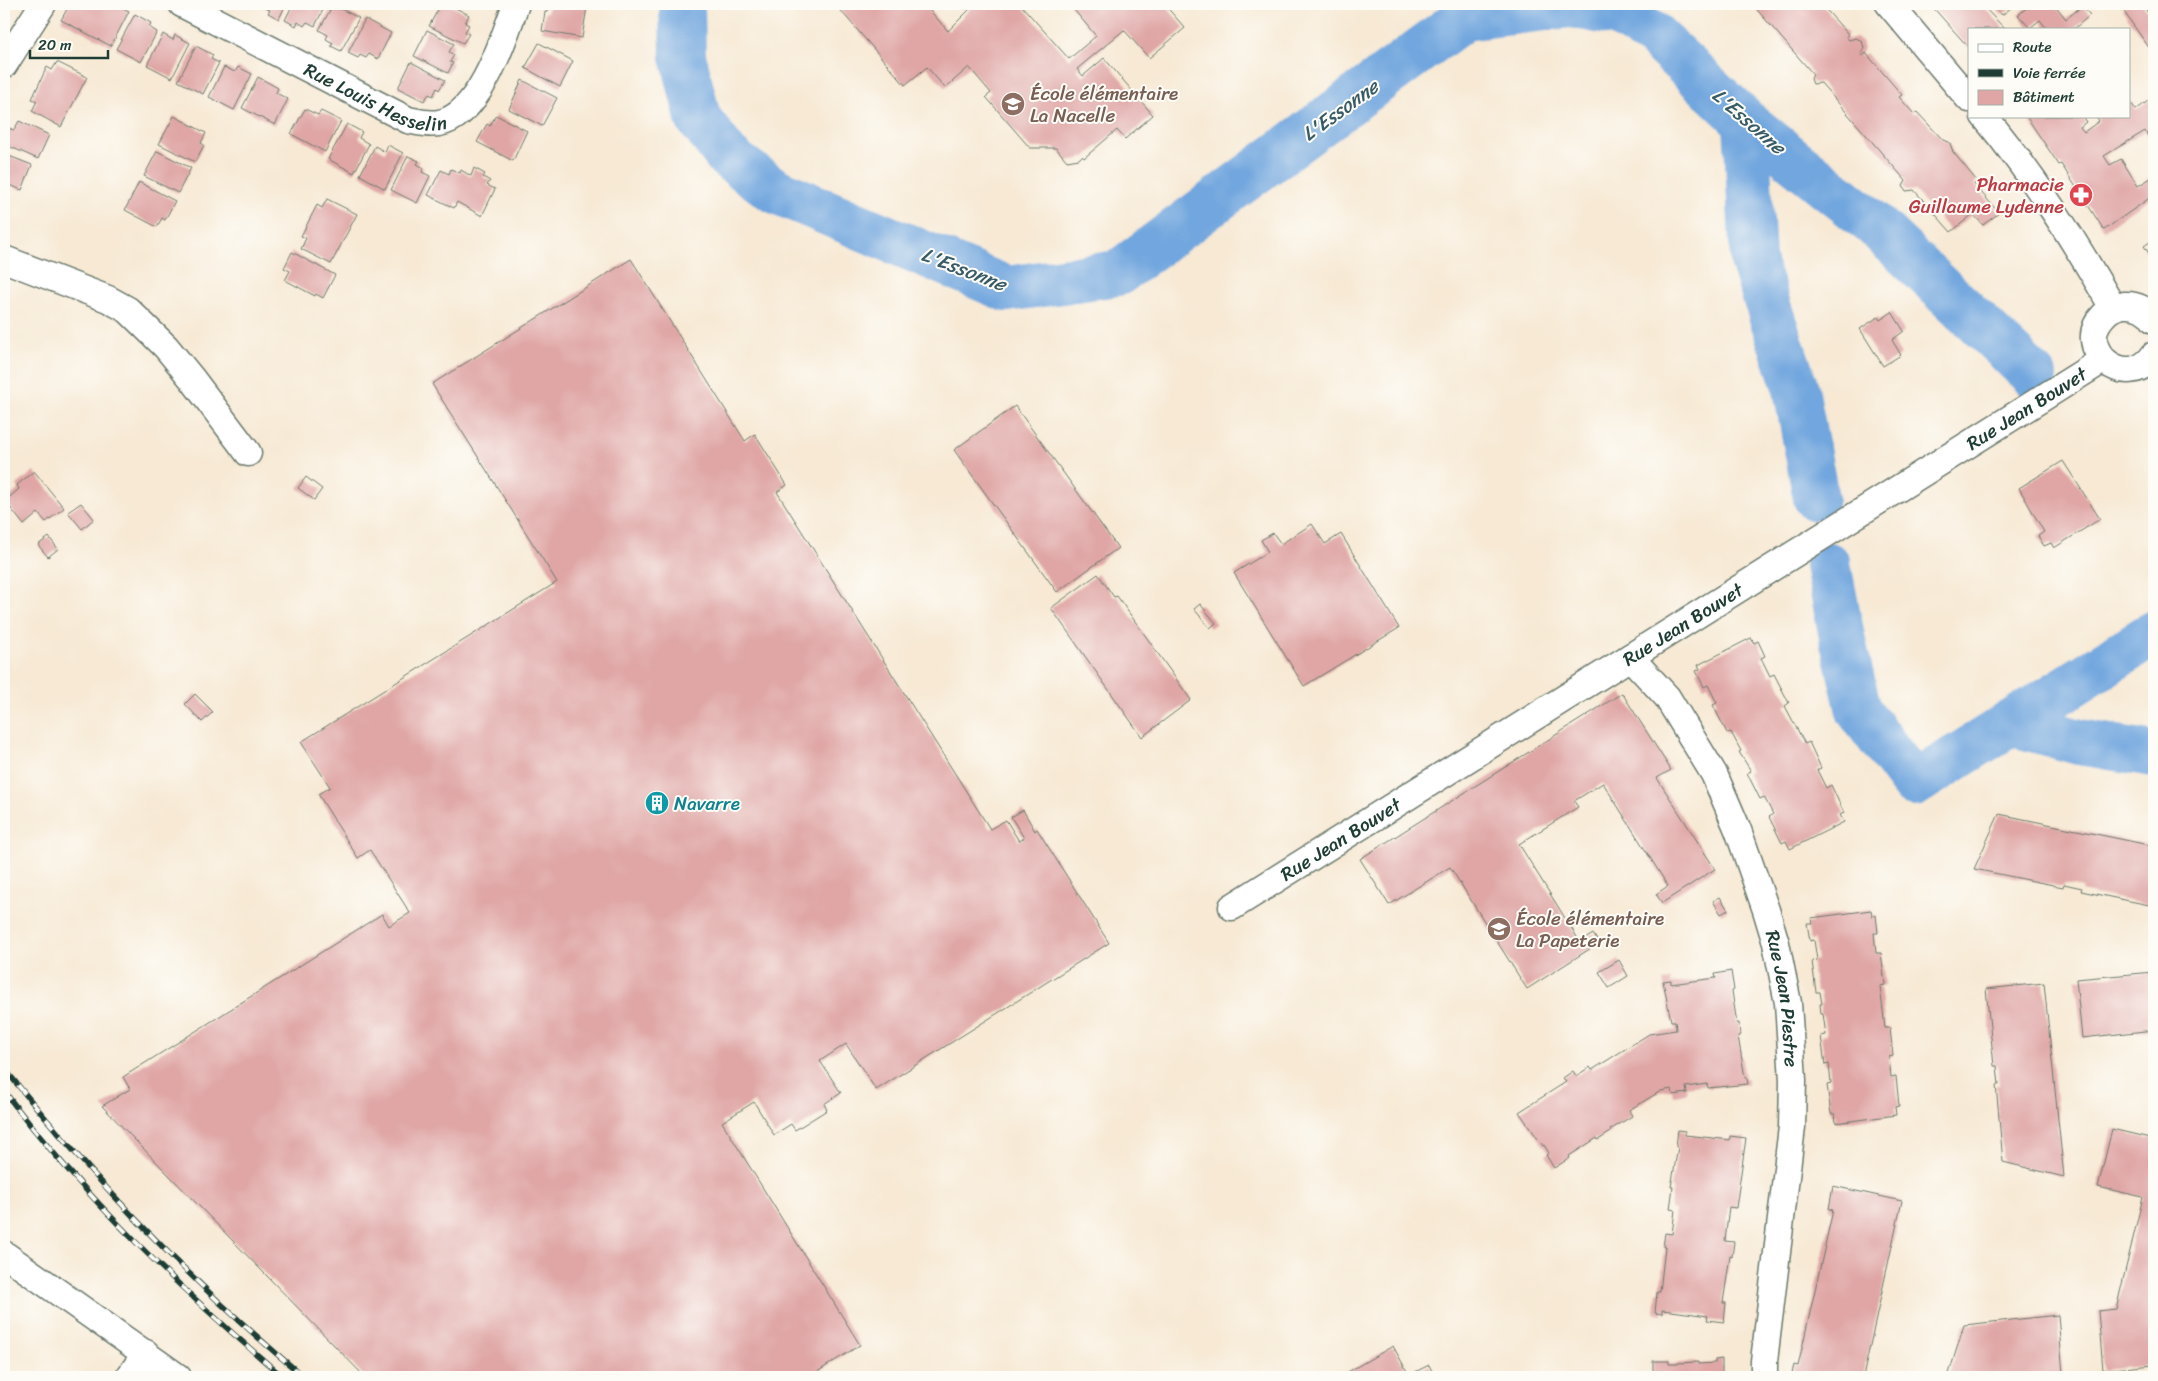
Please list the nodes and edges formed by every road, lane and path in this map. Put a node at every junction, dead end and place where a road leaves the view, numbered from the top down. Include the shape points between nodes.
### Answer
1 (43, 4) edge
2 (182, 4) edge
3 (516, 4) edge
4 (1889, 4) edge
5 (4, 66) edge
6 (1968, 98) edge
7 (1986, 118) edge
8 (4, 259) edge
9 (2113, 308) junction
10 (2154, 320) edge
11 (2103, 360) junction
12 (2151, 367) edge
13 (248, 452) dead end
14 (1630, 656) junction
15 (1232, 908) dead end
16 (4, 1254) edge
17 (146, 1353) junction
18 (129, 1377) edge
19 (178, 1377) edge
20 (1764, 1377) edge

1 - 5 street
2 - 3 street, Rue Louis Hesselin via 408,120 423,124 440,123 457,115 470,102 486,80
4 - 6 street
7 - 9 street via 2008,145 2082,253
8 - 13 street via 108,299 128,310 194,380
9 - 10 street via 2134,305 2145,310
9 - 11 street via 2100,319 2094,336
11 - 12 street via 2123,370
11 - 14 street, Rue Jean Bouvet
14 - 15 street, Rue Jean Bouvet
14 - 20 street, Rue Jean Piestre via 1667,698 1714,774 1738,830 1768,918 1788,1003 1793,1080 1792,1127
16 - 17 street
17 - 18 street
17 - 19 street

